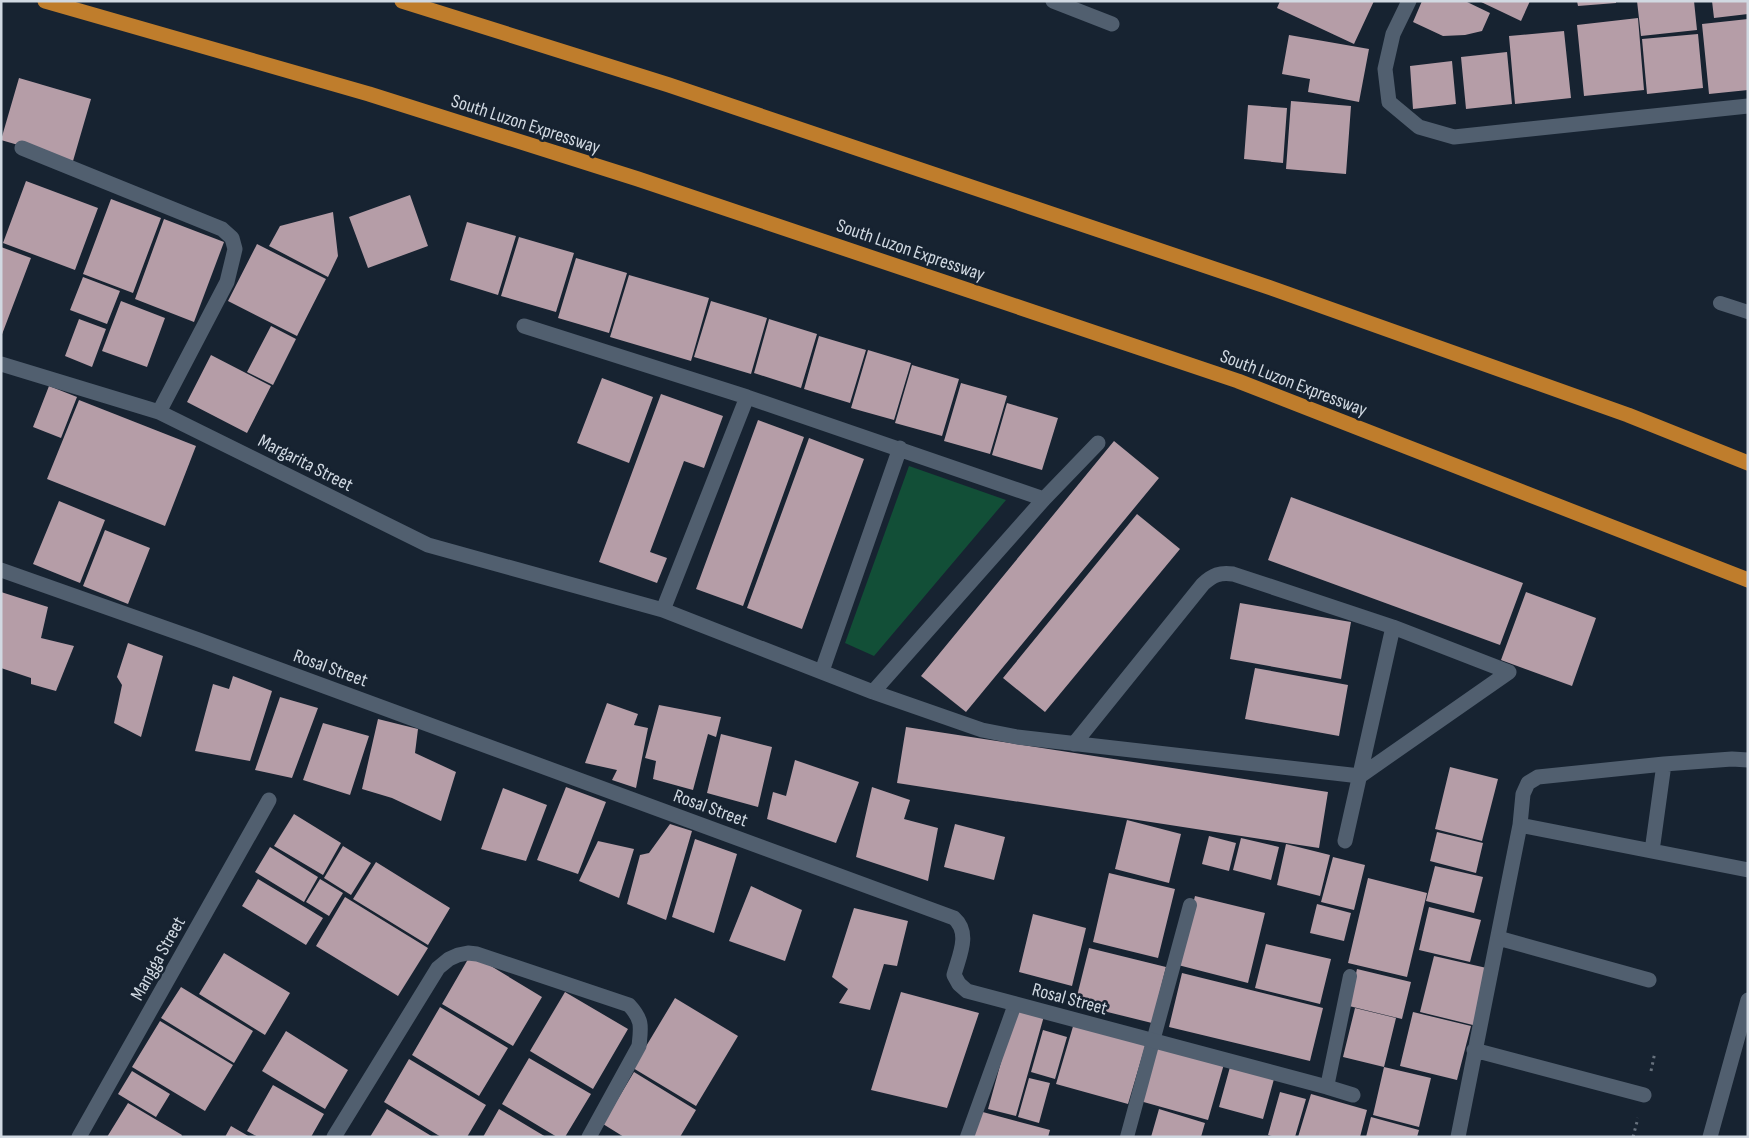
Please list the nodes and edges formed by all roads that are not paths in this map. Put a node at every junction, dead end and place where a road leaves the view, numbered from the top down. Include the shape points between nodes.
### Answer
1 (46, 1) edge
2 (402, 1) edge
3 (1053, 1) edge
4 (1409, 1) edge
5 (1112, 24) dead end
6 (1748, 106) edge
7 (22, 148) dead end
8 (1720, 303) dead end
9 (1748, 312) edge
10 (524, 326) dead end
11 (1, 364) edge
12 (747, 397) junction
13 (159, 412) junction
14 (1098, 443) dead end
15 (900, 448) junction
16 (1748, 463) edge
17 (1044, 498) junction
18 (1, 570) edge
19 (1748, 580) edge
20 (663, 610) junction
21 (1393, 627) junction
22 (822, 671) junction
23 (872, 692) junction
24 (1074, 744) junction
25 (1748, 760) edge
26 (1664, 764) junction
27 (1360, 776) junction
28 (269, 800) dead end
29 (1520, 825) junction
30 (1345, 841) dead end
31 (1652, 851) junction
32 (1748, 870) edge
33 (1190, 905) dead end
34 (1498, 938) junction
35 (1350, 976) dead end
36 (1649, 980) dead end
37 (1748, 1000) edge
38 (1015, 1004) junction
39 (1152, 1041) junction
40 (1474, 1050) junction
41 (1327, 1087) junction
42 (1353, 1095) dead end
43 (1644, 1095) dead end
44 (79, 1137) edge
45 (334, 1137) edge
46 (589, 1137) edge
47 (967, 1137) edge
48 (1127, 1137) edge
49 (1458, 1137) edge
50 (1710, 1137) edge

1 - 19 highway, South Luzon Expressway via 369,94 638,179 1238,381
2 - 16 highway via 669,85 1271,288 1628,415
3 - 5 street
4 - 6 street via 1393,34 1384,69 1389,102 1419,128 1454,138
7 - 13 street via 222,229 232,238 234,249 227,282
8 - 9 lane
10 - 12 street
11 - 13 street, Margarita Street
12 - 15 street
12 - 20 street
13 - 20 street, Margarita Street via 428,545
14 - 17 street
15 - 17 street
15 - 22 street
17 - 23 street
18 - 38 street, Rosal Street via 954,918 961,924 964,936 954,975 959,984 967,990
20 - 22 street, Margarita Street
21 - 24 street via 1233,574 1222,572 1211,576
21 - 27 street
21 - 27 street via 1509,672
22 - 23 street, Margarita Street
23 - 24 street, Margarita Street via 982,730
24 - 27 street, Margarita Street
25 - 26 street
26 - 29 street via 1538,778 1528,783
26 - 31 street
27 - 30 street
28 - 44 street, Mangga Street
29 - 31 street
29 - 34 street
31 - 32 street
33 - 39 lane
34 - 36 street
34 - 40 street
35 - 41 lane
37 - 50 street
38 - 39 street, Rosal Street
38 - 47 lane
39 - 41 street, Rosal Street
39 - 48 lane
40 - 43 street
40 - 49 street
41 - 42 street, Rosal Street
45 - 46 street via 438,968 449,959 468,953 629,1005 638,1015 640,1046

